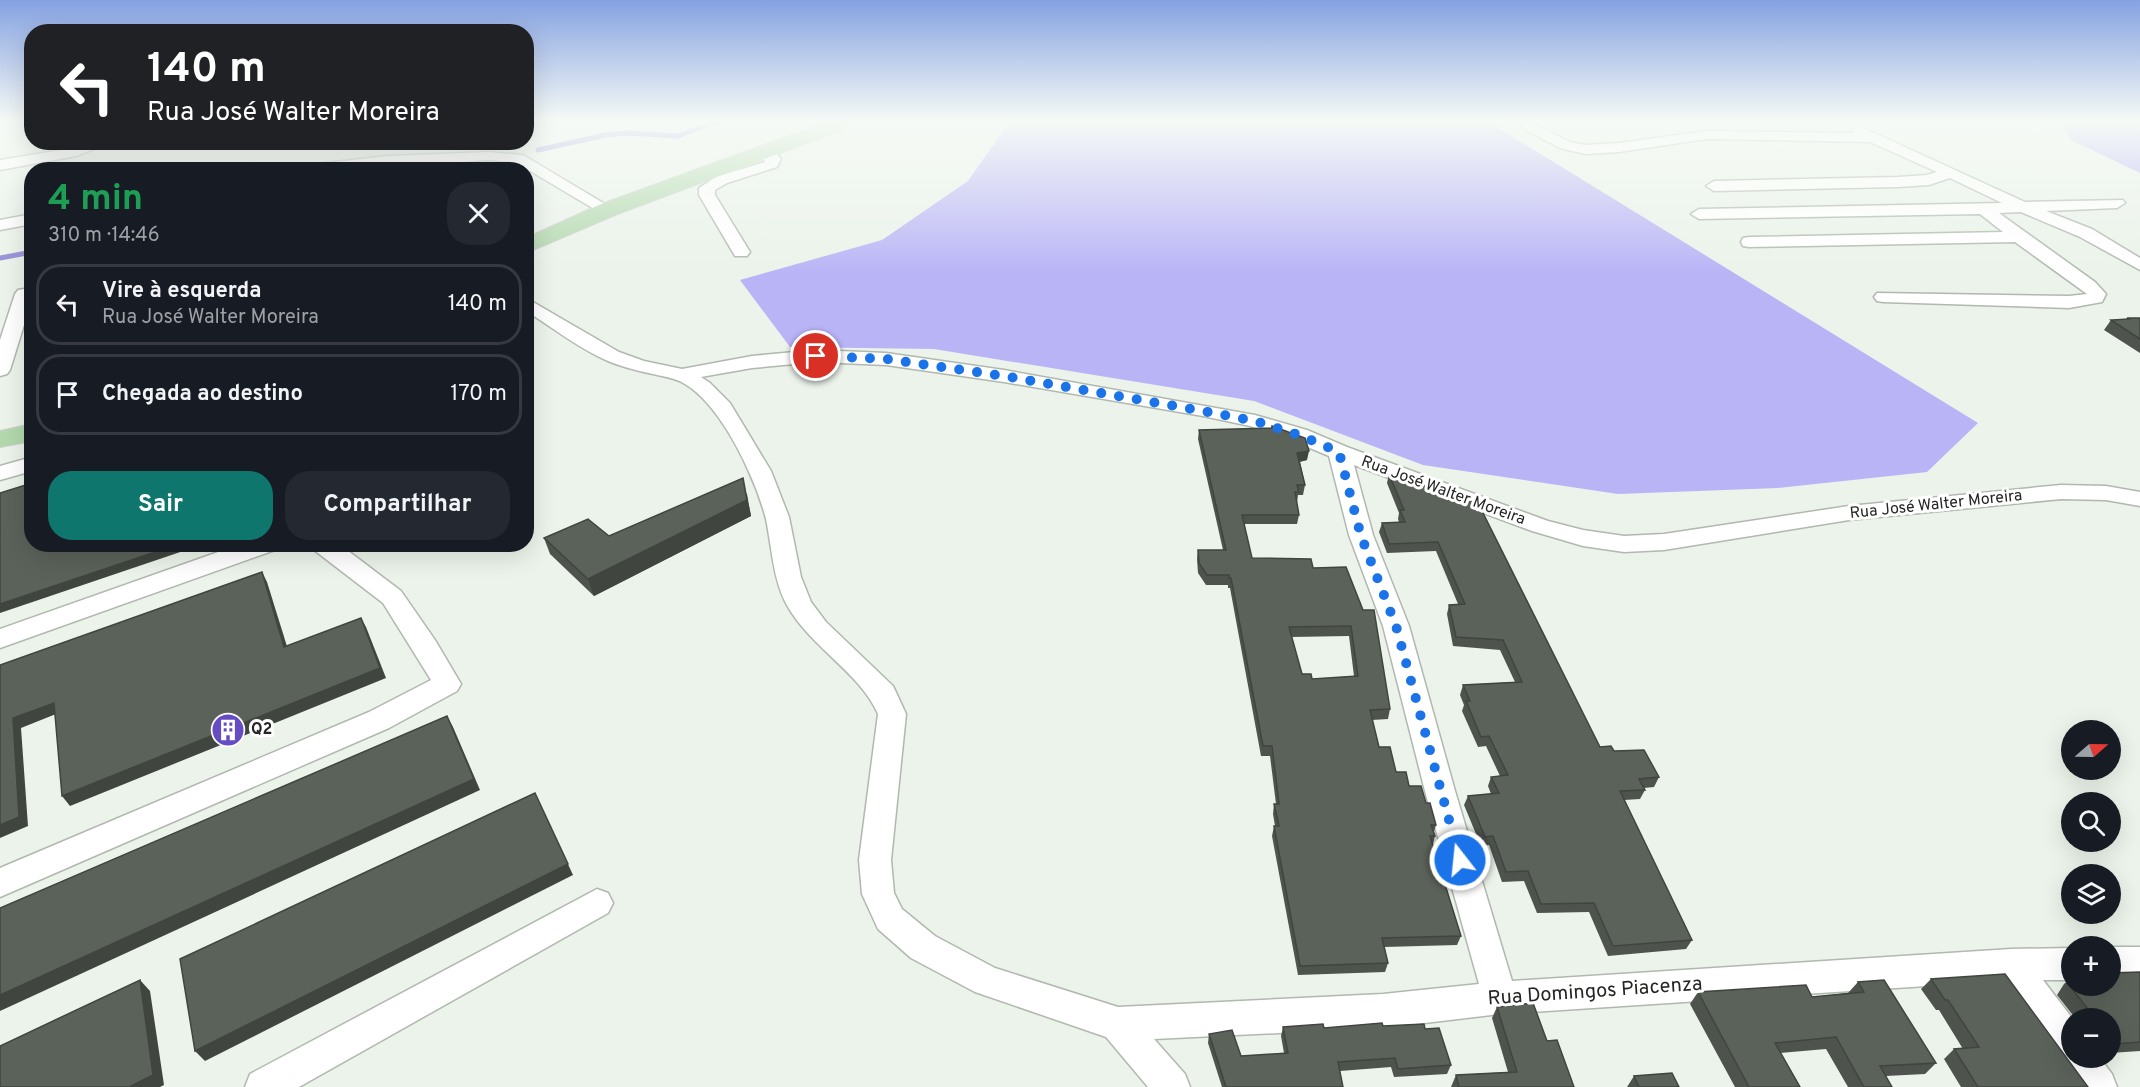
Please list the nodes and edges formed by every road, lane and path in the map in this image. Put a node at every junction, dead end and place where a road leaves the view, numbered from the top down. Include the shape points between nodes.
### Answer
1 (541, 172) edge
2 (711, 172) edge
3 (755, 172) edge
4 (1951, 172) joint
5 (1714, 186) dead end
6 (2117, 203) dead end
7 (2022, 207) junction
8 (1984, 209) junction
9 (607, 210) junction
10 (1699, 214) dead end
11 (24, 220) edge
12 (0, 225) edge
13 (2019, 237) junction
14 (534, 242) edge
15 (1749, 242) dead end
16 (741, 252) dead end
17 (2140, 265) edge
18 (24, 294) dead end
19 (1883, 297) dead end
20 (534, 308) edge
21 (0, 370) edge
22 (682, 375) junction
23 (24, 434) edge
24 (0, 439) edge
25 (1339, 452) junction
26 (24, 466) edge
27 (0, 473) edge
28 (2140, 499) edge
29 (245, 552) edge
30 (333, 552) edge
31 (0, 639) edge
32 (0, 883) edge
33 (597, 903) dead end
34 (2121, 963) edge
35 (2140, 963) edge
36 (2061, 964) edge
37 (2012, 965) junction
38 (1500, 998) junction
39 (1118, 1024) junction
40 (2061, 1033) edge
41 (2085, 1068) edge
42 (264, 1087) edge
43 (1172, 1087) edge
44 (2099, 1087) edge

1 - 9 street
2 - 9 main road
3 - 16 street via 715,182 707,188 707,195
4 - 5 street via 1929,180 1899,182
4 - 7 street
6 - 7 street
7 - 8 street
7 - 17 street via 2086,233
8 - 10 street
8 - 13 street
9 - 14 main road
11 - 12 street
13 - 15 street
13 - 19 street via 2089,286 2096,298 2069,302
18 - 21 street
20 - 22 street via 612,356
22 - 25 street, Rua José Walter Moreira via 752,362 816,356 886,359 1255,421
22 - 39 street via 703,387 723,407 760,471 777,517 789,577 799,604 817,629 883,693 892,714 875,861 878,894 890,920 923,946 987,981
23 - 24 main road
25 - 28 street, Rua José Walter Moreira via 1540,526 1624,544 1664,542 1849,513 2061,492
25 - 38 street via 1361,536 1396,626
26 - 27 street
29 - 31 street
30 - 32 street via 392,597 447,684 379,720
33 - 42 street
34 - 35 street
36 - 37 street, Rua Domingos Piacenza
37 - 38 street, Rua Domingos Piacenza
37 - 40 street
38 - 39 street, Rua Domingos Piacenza via 1383,1011
39 - 43 street
41 - 44 street

